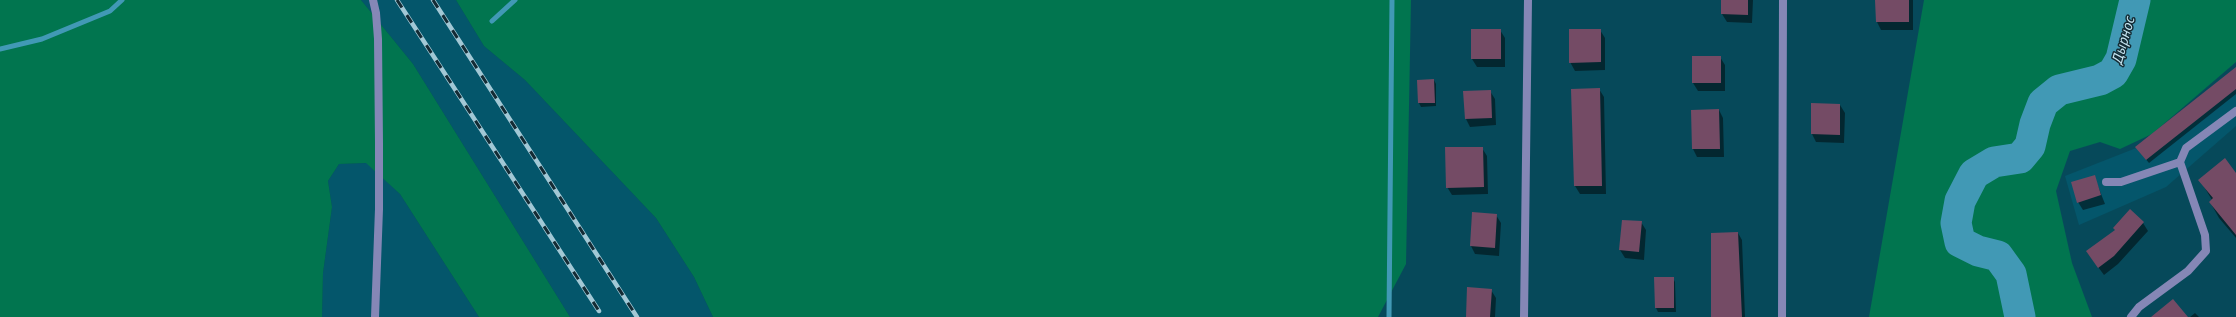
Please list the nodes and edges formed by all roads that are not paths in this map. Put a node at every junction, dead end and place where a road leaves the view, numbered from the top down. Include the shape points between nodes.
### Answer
1 (373, 0) edge
2 (1528, 0) edge
3 (1783, 0) edge
4 (2236, 112) edge
5 (2180, 162) junction
6 (2106, 182) dead end
7 (375, 317) edge
8 (1524, 317) edge
9 (1782, 317) edge
10 (2131, 317) edge

1 - 7 street via 378,39 379,143
2 - 8 street
3 - 9 street
4 - 5 street via 2186,148
5 - 6 street via 2121,182
5 - 10 street via 2205,235 2206,251 2188,271 2139,307

